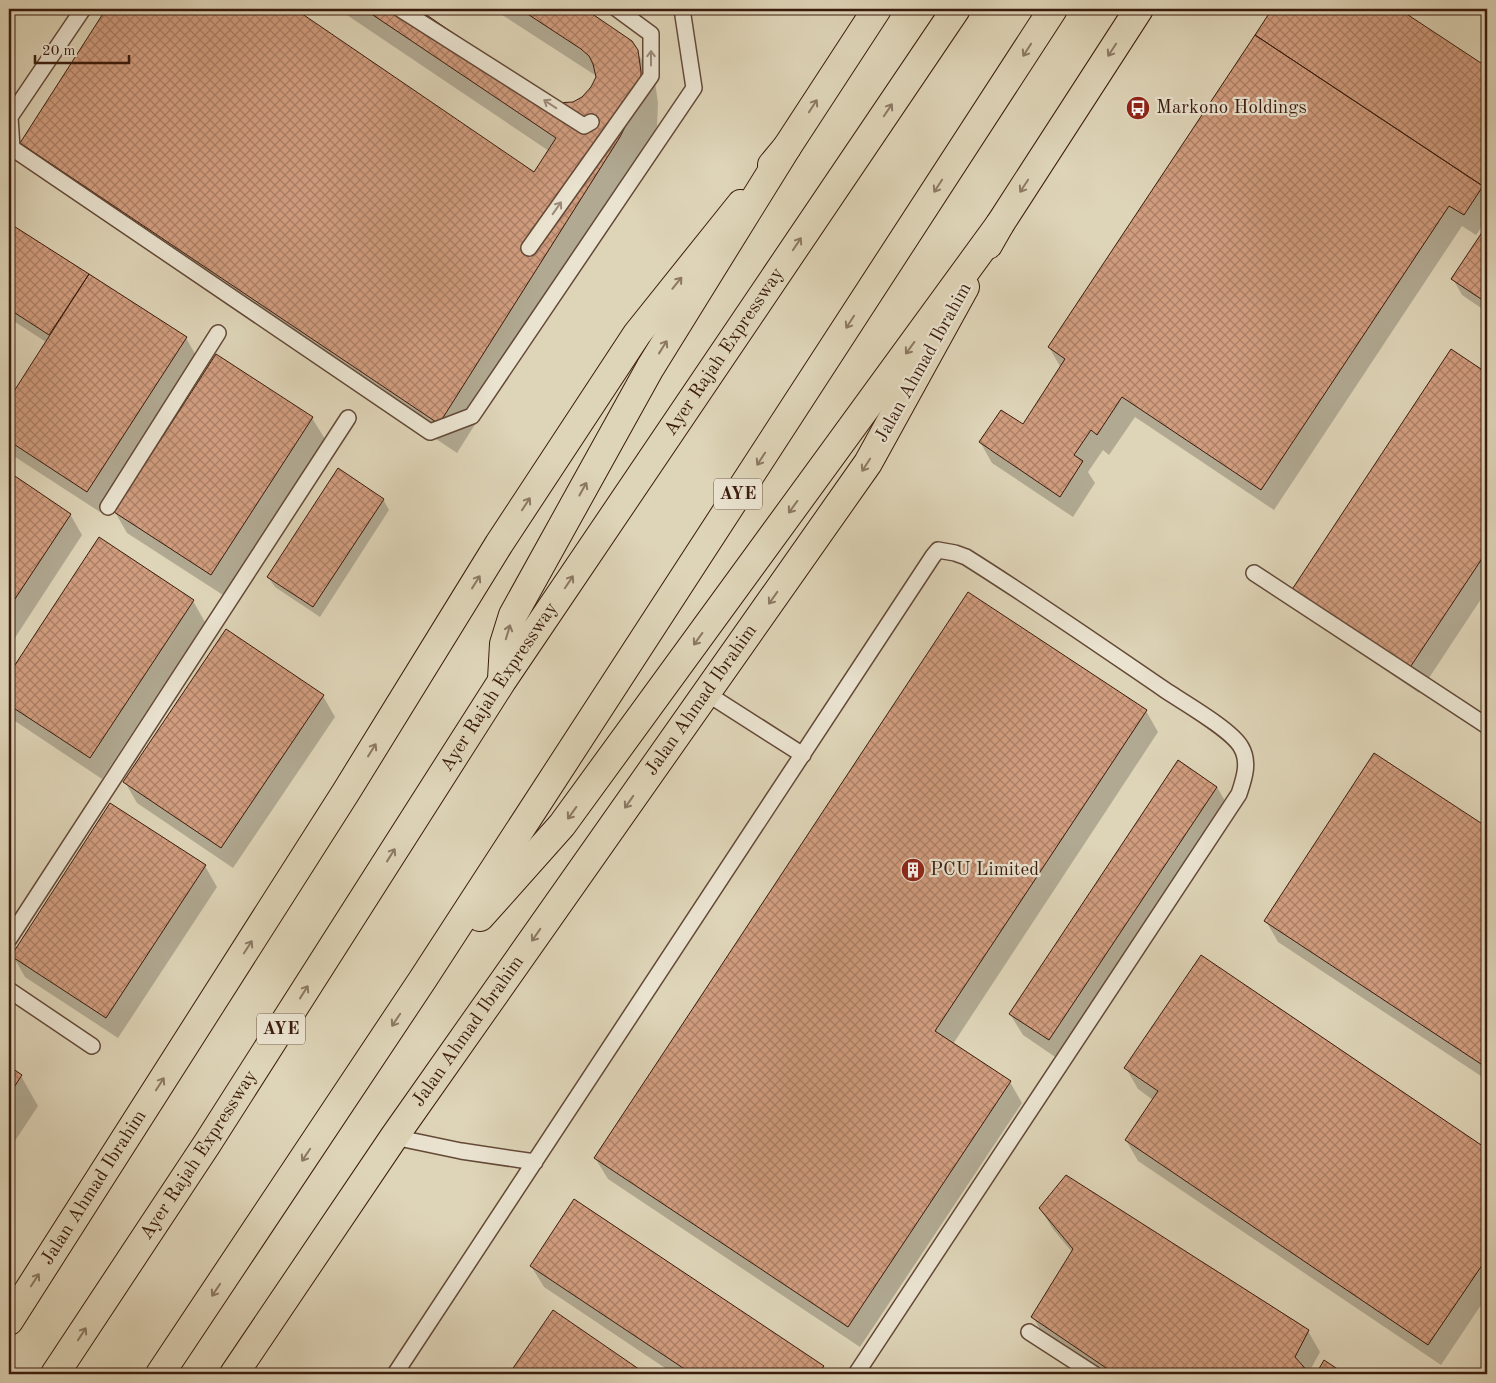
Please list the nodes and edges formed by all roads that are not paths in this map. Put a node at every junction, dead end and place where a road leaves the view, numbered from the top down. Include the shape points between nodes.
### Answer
1 (82, 9) edge
2 (400, 9) edge
3 (617, 9) edge
4 (682, 9) edge
5 (877, 9) edge
6 (956, 9) edge
7 (1054, 9) edge
8 (1139, 9) edge
9 (591, 122) dead end
10 (787, 147) junction
11 (1000, 224) junction
12 (529, 248) dead end
13 (218, 333) dead end
14 (348, 418) dead end
15 (108, 506) dead end
16 (1254, 573) dead end
17 (502, 681) junction
18 (706, 694) junction
19 (1487, 726) edge
20 (803, 754) junction
21 (9, 939) edge
22 (423, 979) junction
23 (9, 990) edge
24 (92, 1046) dead end
25 (394, 1137) junction
26 (535, 1162) junction
27 (9, 1321) edge
28 (1029, 1332) dead end
29 (55, 1374) edge
30 (160, 1374) edge
31 (234, 1374) edge
32 (395, 1374) edge
33 (856, 1374) edge
34 (1094, 1374) edge

1 - 4 lane via 10,117 12,148 430,432 472,416 694,88
9 -> 2 lane via 584,126
12 -> 3 lane via 651,76 651,34
10 -> 5 main road, Jalan Ahmad Ibrahim
17 -> 6 main road, Ayer Rajah Expressway / AYE
7 -> 22 main road, AYE
8 -> 11 main road, Jalan Ahmad Ibrahim
17 -> 10 main road via 504,644 513,614 650,368
27 -> 10 main road, Jalan Ahmad Ibrahim via 346,792 499,544 636,334
11 -> 18 main road, Jalan Ahmad Ibrahim via 868,463
11 -> 22 main road via 562,825
13 - 15 lane
14 - 21 lane
16 - 19 lane
29 -> 17 main road, Ayer Rajah Expressway / AYE via 208,1144
18 - 20 lane
18 -> 25 main road, Jalan Ahmad Ibrahim
20 - 26 lane
20 - 33 lane via 938,550 972,561 1188,705 1230,734 1241,746 1247,762 1238,794
22 -> 30 main road, AYE
23 - 24 lane
25 - 26 lane
25 - 31 main road, Jalan Ahmad Ibrahim
26 - 32 lane
28 - 34 lane

